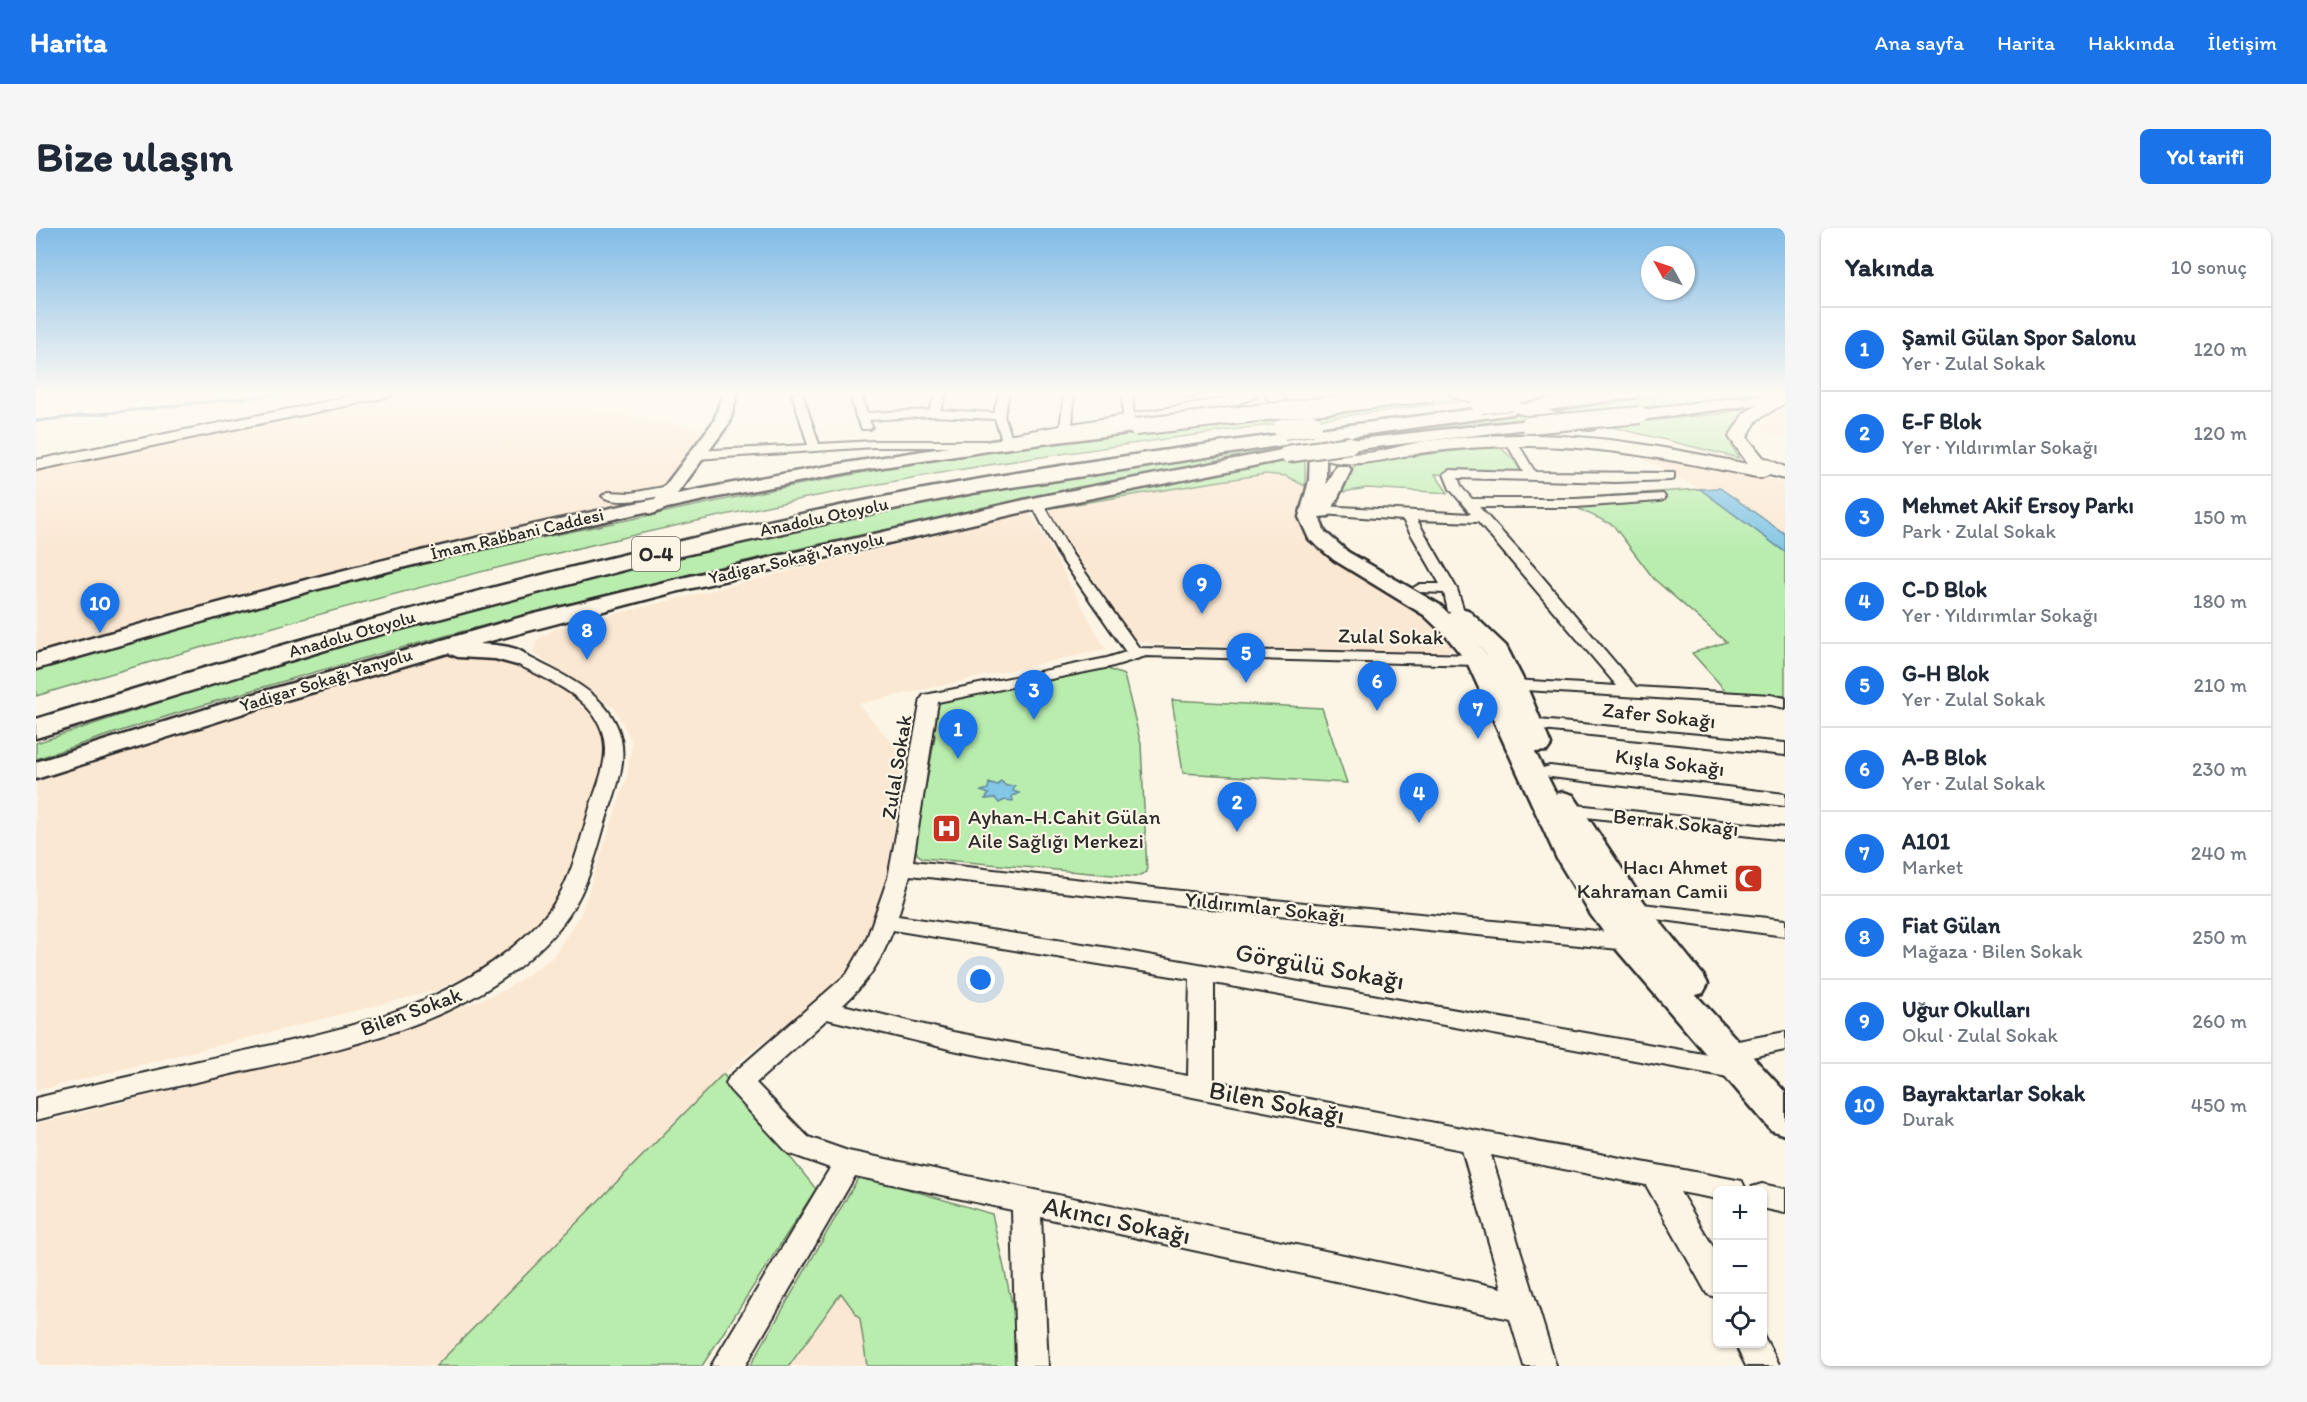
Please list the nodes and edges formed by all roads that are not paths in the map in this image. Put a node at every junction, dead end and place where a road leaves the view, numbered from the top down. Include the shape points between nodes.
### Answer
1 (129, 446) edge
2 (703, 446) edge
3 (832, 446) edge
4 (973, 446) edge
5 (1147, 446) edge
6 (1250, 446) edge
7 (1266, 446) edge
8 (1311, 446) edge
9 (1316, 446) edge
10 (1326, 446) edge
11 (1378, 446) edge
12 (1435, 446) edge
13 (1515, 446) edge
14 (1609, 446) edge
15 (1644, 446) edge
16 (1670, 446) edge
17 (1743, 446) edge
18 (814, 447) joint
19 (1352, 455) junction
20 (695, 456) junction
21 (36, 465) edge
22 (1761, 472) junction
23 (1785, 475) edge
24 (1531, 476) junction
25 (1670, 477) dead end
26 (732, 489) junction
27 (670, 490) junction
28 (608, 496) dead end
29 (1659, 497) dead end
30 (1037, 503) junction
31 (1470, 503) junction
32 (1408, 516) junction
33 (1484, 518) junction
34 (1323, 527) junction
35 (1453, 600) junction
36 (560, 614) junction
37 (353, 632) junction
38 (426, 651) junction
39 (1134, 652) junction
40 (518, 658) junction
41 (1478, 660) junction
42 (36, 662) edge
43 (1504, 691) junction
44 (1631, 692) junction
45 (1785, 703) edge
46 (36, 709) edge
47 (1528, 724) junction
48 (36, 729) edge
49 (36, 737) edge
50 (1785, 749) edge
51 (36, 771) edge
52 (1541, 774) junction
53 (1785, 800) edge
54 (1567, 810) junction
55 (1785, 834) edge
56 (902, 867) junction
57 (1633, 910) junction
58 (887, 922) junction
59 (1785, 928) edge
60 (1629, 942) junction
61 (1202, 973) junction
62 (823, 1010) junction
63 (1785, 1041) edge
64 (1744, 1059) junction
65 (740, 1083) joint
66 (1201, 1088) junction
67 (1785, 1089) edge
68 (36, 1109) edge
69 (1785, 1119) edge
70 (1473, 1140) junction
71 (848, 1163) junction
72 (1655, 1176) junction
73 (1713, 1187) edge
74 (1767, 1197) edge
75 (1026, 1201) junction
76 (1785, 1201) edge
77 (1713, 1275) edge
78 (1521, 1307) junction
79 (1753, 1348) edge
80 (727, 1366) edge
81 (1032, 1366) edge
82 (1540, 1366) edge
83 (1764, 1366) edge

1 - 21 street
2 - 20 main road
3 - 18 street
4 - 26 main road, İmam Rabbani Caddesi
5 - 46 highway, Anadolu Otoyolu / O-4 via 856,497 669,537 280,636
6 - 37 highway, Anadolu Otoyolu / O-4 via 1054,473 869,507 674,550
7 - 30 main road, Yadigar Sokağı Yanyolu
8 - 19 main road, Yadigar Sokağı Yanyolu, bridge
9 - 34 main road via 1318,481 1309,517
10 - 12 main road via 1343,459 1361,460
11 - 19 main road, Yadigar Sokağı Yanyolu
13 - 24 street
14 - 22 main road
15 - 22 main road
16 - 23 main road
17 - 23 main road via 1755,461
18 - 20 street
19 - 34 main road
20 - 27 main road
22 - 23 main road
24 - 25 street
24 - 31 street via 1450,474 1456,489
26 - 27 main road, İmam Rabbani Caddesi
26 - 27 main road via 702,490 686,483
27 - 28 street via 631,497
27 - 42 main road, İmam Rabbani Caddesi
29 - 31 street via 1576,503
30 - 36 main road, Yadigar Sokağı Yanyolu
30 - 39 street via 1065,554
31 - 33 street
32 - 33 street
32 - 34 street
32 - 35 street
33 - 44 street
34 - 35 main road via 1354,551 1420,588
34 - 41 main road via 1341,556 1432,610
35 - 43 main road via 1494,646
36 - 38 main road, Yadigar Sokağı Yanyolu
36 - 40 main road via 518,640
37 - 48 highway, Anadolu Otoyolu / O-4
37 - 49 highway
38 - 40 main road via 497,652
38 - 51 main road, Yadigar Sokağı Yanyolu
39 - 41 street, Zulal Sokak
39 - 56 street, Zulal Sokak via 1110,662 930,699
40 - 68 street, Bilen Sokak via 598,705 611,723 613,747 612,769 572,887 554,920 523,953 474,988 407,1018 319,1043
41 - 43 main road
43 - 44 street
43 - 47 main road
43 - 52 main road
44 - 45 street
47 - 50 street, Zafer Sokağı
47 - 52 main road
52 - 53 street, Kışla Sokağı
52 - 54 main road
52 - 60 main road via 1572,859
54 - 55 street, Berrak Sokağı
54 - 57 main road
56 - 58 street, Zulal Sokak
56 - 60 street, Yıldırımlar Sokağı
57 - 59 street
57 - 64 main road
58 - 61 street, Görgülü Sokağı
58 - 62 street, Zulal Sokak via 855,980
60 - 64 main road
61 - 64 street, Görgülü Sokağı
61 - 66 street
62 - 65 street, Zulal Sokak
62 - 66 street, Bilen Sokağı via 953,1041
63 - 64 street
64 - 67 main road
64 - 69 main road
65 - 71 street, Akıncı Sokağı via 798,1145
66 - 70 street, Bilen Sokağı
70 - 72 street, Bilen Sokağı
70 - 78 street
71 - 75 street, Akıncı Sokağı
71 - 80 street
72 - 73 street, Bilen Sokağı
72 - 77 street
74 - 76 street
75 - 78 street, Akıncı Sokağı
75 - 81 street
78 - 82 street
79 - 83 street

